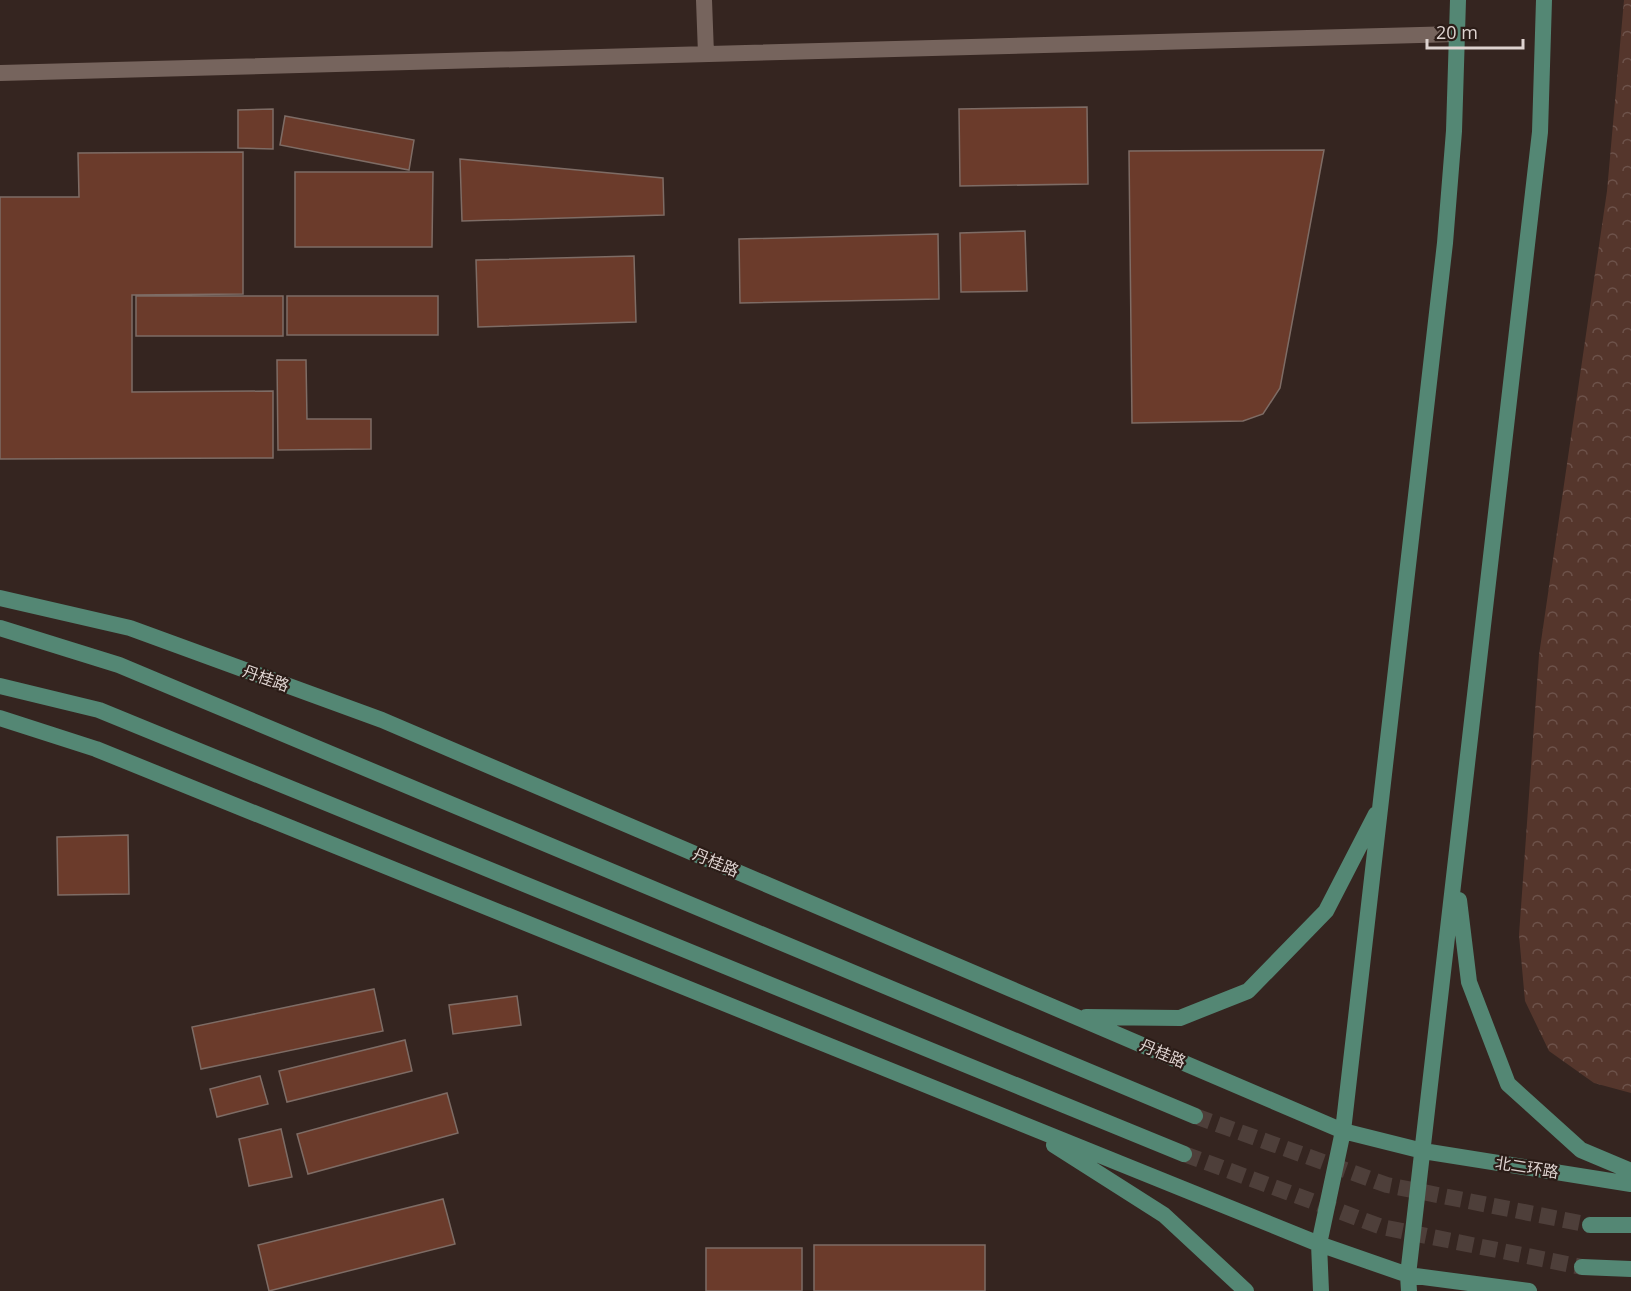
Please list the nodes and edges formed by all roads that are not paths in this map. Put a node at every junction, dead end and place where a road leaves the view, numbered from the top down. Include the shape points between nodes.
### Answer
1 (704, 0) edge
2 (1458, 0) edge
3 (1544, 0) edge
4 (1457, 34) junction
5 (706, 54) junction
6 (0, 73) edge
7 (0, 598) edge
8 (0, 628) edge
9 (0, 686) edge
10 (0, 718) edge
11 (1381, 805) junction
12 (1456, 872) junction
13 (1076, 1016) junction
14 (1195, 1116) tunnel mouth
15 (1018, 1122) junction
16 (1343, 1131) junction
17 (1423, 1151) junction
18 (1184, 1154) tunnel mouth
19 (1631, 1171) edge
20 (1631, 1184) edge
21 (1590, 1225) tunnel mouth
22 (1631, 1225) edge
23 (1319, 1244) junction
24 (1582, 1267) tunnel mouth
25 (1631, 1269) edge
26 (1409, 1283) edge
27 (1246, 1291) edge
28 (1321, 1291) edge
29 (1528, 1291) edge

1 - 5 street
2 - 4 main road
3 - 12 main road via 1540,132
4 - 5 street
4 - 11 main road via 1455,131 1445,243
5 - 6 street
7 - 13 main road, 丹桂路 via 130,628 382,720
8 - 14 main road via 119,665
9 - 18 main road via 99,710
10 - 15 main road via 107,754
11 - 13 main road via 1326,910 1248,991 1180,1018
11 - 16 main road
12 - 17 main road
12 - 19 main road via 1469,982 1508,1084 1581,1150
13 - 16 main road, 丹桂路
15 - 23 main road
15 - 27 main road via 1164,1215
16 - 17 main road, 丹桂路
16 - 23 main road
17 - 20 main road, 北二环路
17 - 26 main road
21 - 22 main road
23 - 26 main road
23 - 28 main road
24 - 25 main road
26 - 29 main road

